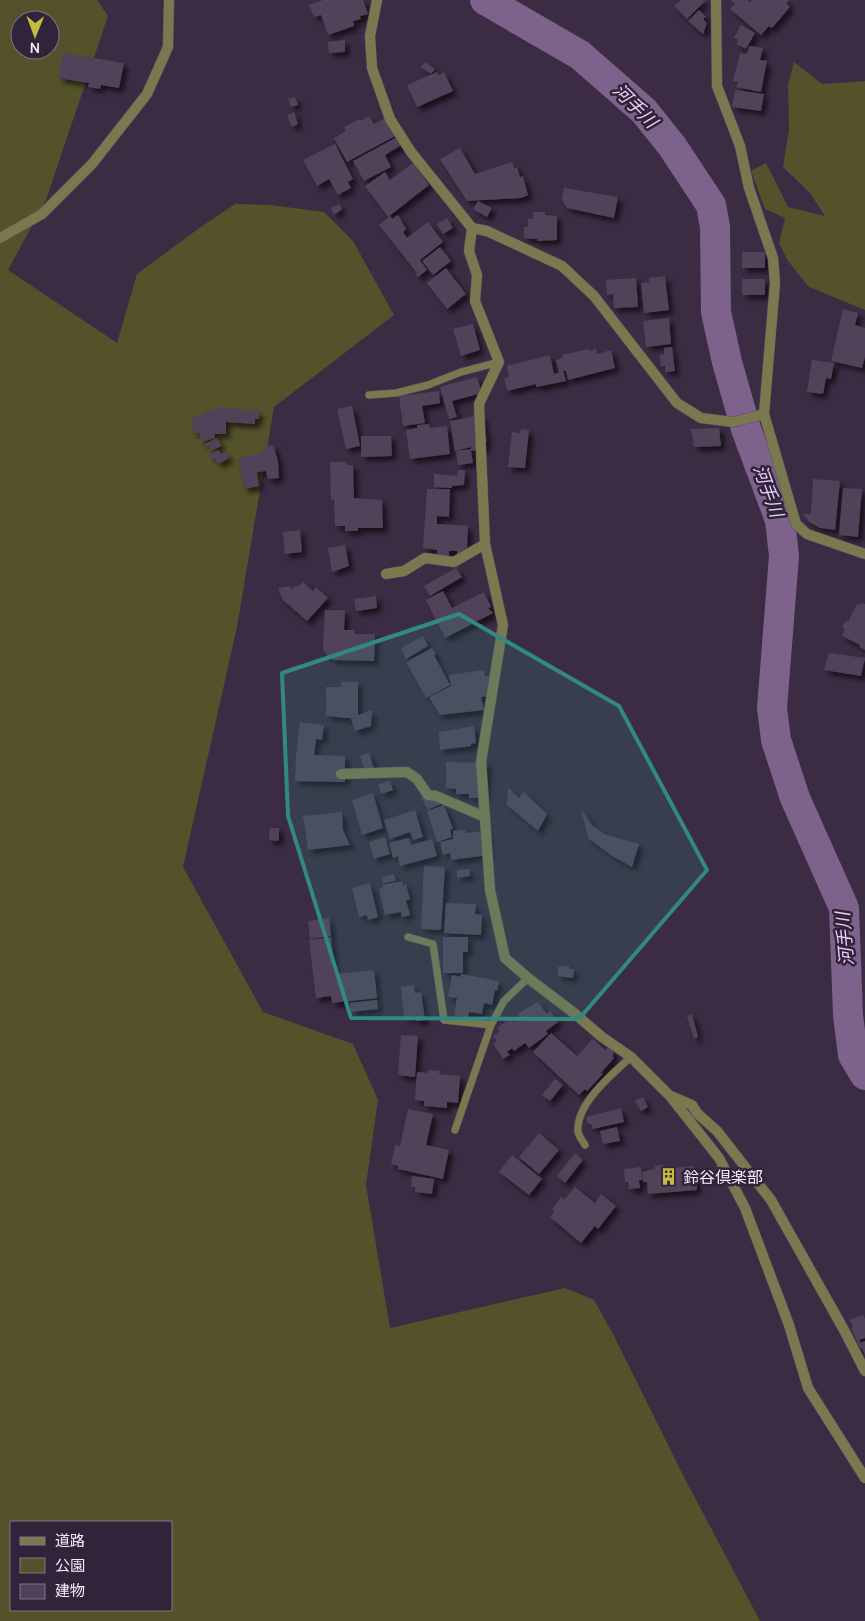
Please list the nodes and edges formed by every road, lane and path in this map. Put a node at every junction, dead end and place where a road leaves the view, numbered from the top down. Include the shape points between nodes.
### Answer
1 (169, 0) edge
2 (377, 0) edge
3 (716, 0) edge
4 (472, 228) junction
5 (0, 238) edge
6 (499, 362) junction
7 (369, 395) dead end
8 (764, 414) junction
9 (485, 544) junction
10 (865, 554) edge
11 (386, 574) dead end
12 (342, 774) dead end
13 (485, 817) junction
14 (408, 936) dead end
15 (528, 978) junction
16 (491, 1025) junction
17 (632, 1057) junction
18 (670, 1096) junction
19 (455, 1130) dead end
20 (585, 1145) dead end
21 (865, 1371) edge
22 (865, 1478) edge

1 - 5 street via 168,47 147,94 92,164 42,214
2 - 4 street via 370,36 372,68 390,119 411,152
3 - 8 street via 717,86 740,146 749,188 773,258 775,283
4 - 6 street via 469,251 477,275 475,302
4 - 8 street via 487,231 562,266 594,296 677,403 701,418 733,422
6 - 7 lane via 396,394
6 - 9 street via 479,404
8 - 10 street via 796,524 807,534
9 - 11 street via 454,562 425,558 404,570
9 - 13 street via 503,625 481,762
12 - 13 street via 407,772 417,779 428,795
13 - 15 street via 490,890 505,958
14 - 16 lane via 433,944 444,1020
15 - 16 lane via 504,1001
15 - 17 street
16 - 19 lane
17 - 18 street
17 - 20 lane via 607,1078 580,1115 578,1133
18 - 21 street via 692,1105 718,1131 771,1200
18 - 22 street via 719,1158 745,1208 789,1325 808,1388

